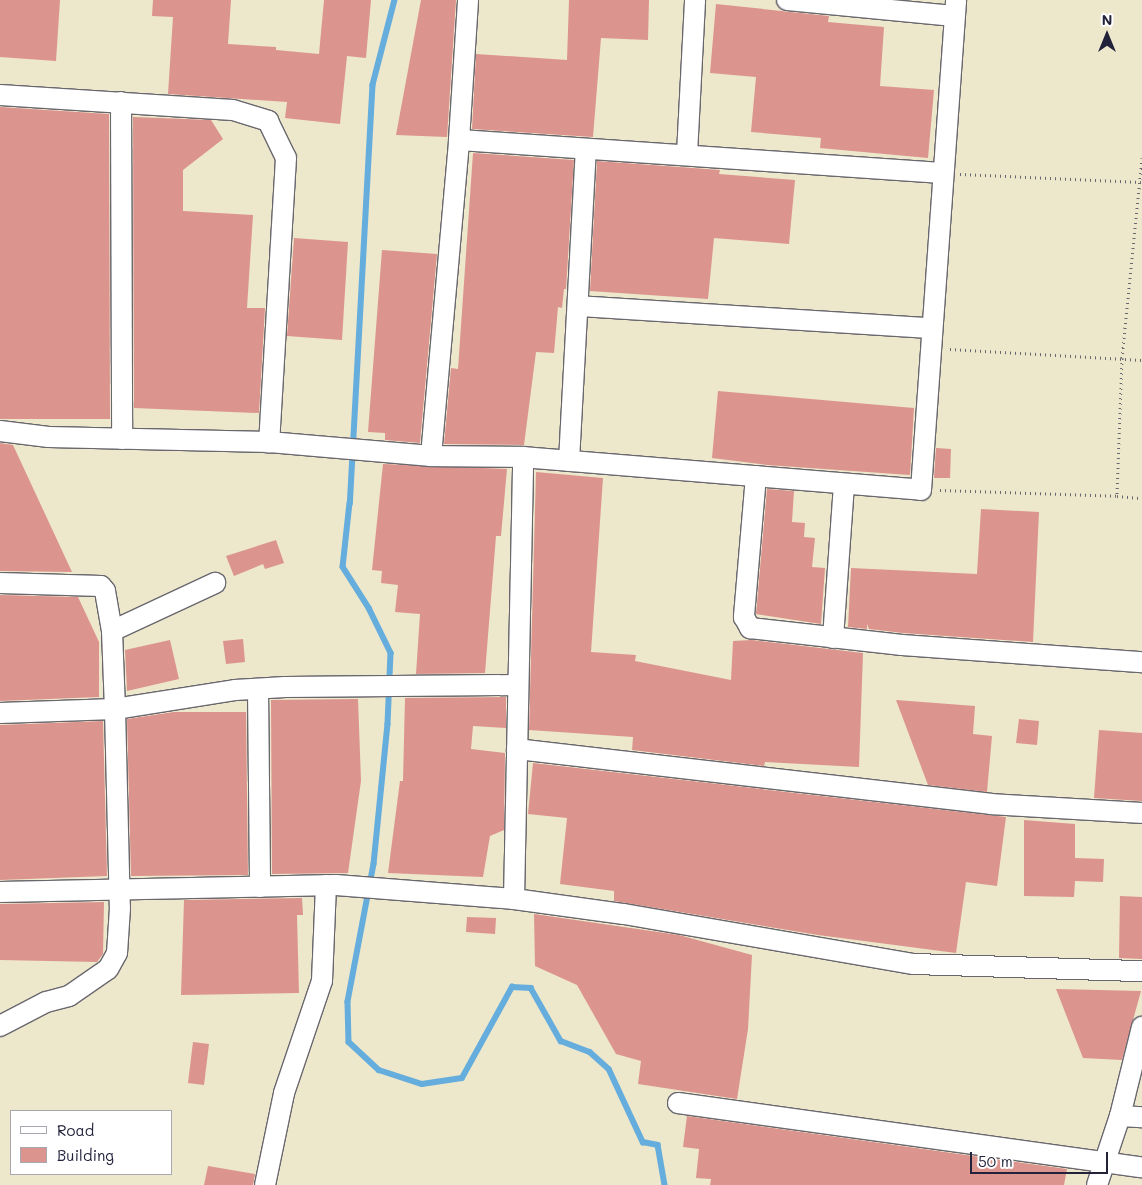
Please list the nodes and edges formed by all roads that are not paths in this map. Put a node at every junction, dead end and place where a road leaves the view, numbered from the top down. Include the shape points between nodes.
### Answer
1 (468, 0) edge
2 (695, 0) edge
3 (787, 0) edge
4 (955, 8) edge
5 (0, 95) edge
6 (121, 102) junction
7 (459, 140) junction
8 (586, 149) junction
9 (687, 154) junction
10 (942, 173) junction
11 (578, 306) junction
12 (931, 328) junction
13 (0, 431) edge
14 (122, 439) junction
15 (269, 442) junction
16 (431, 456) junction
17 (523, 457) junction
18 (569, 461) junction
19 (756, 476) junction
20 (844, 484) junction
21 (0, 583) edge
22 (215, 583) dead end
23 (112, 631) junction
24 (833, 638) junction
25 (1142, 662) edge
26 (517, 686) junction
27 (258, 688) junction
28 (115, 710) junction
29 (0, 713) edge
30 (517, 749) junction
31 (1142, 813) edge
32 (331, 885) junction
33 (260, 886) junction
34 (118, 890) junction
35 (0, 892) edge
36 (514, 899) junction
37 (1142, 971) edge
38 (0, 1026) edge
39 (1142, 1027) edge
40 (678, 1103) dead end
41 (1120, 1116) junction
42 (1142, 1117) edge
43 (1105, 1160) junction
44 (1142, 1167) edge
45 (265, 1185) edge
46 (1097, 1185) edge

1 - 7 street
2 - 9 street
3 - 4 street
4 - 10 street
5 - 6 street
6 - 14 street
6 - 15 street via 233,110 268,121 279,137 286,158
7 - 8 street
7 - 16 street
8 - 9 street
8 - 11 street
9 - 10 street
10 - 12 street
11 - 12 street
11 - 18 street
12 - 20 street via 921,490
13 - 14 street via 49,437
14 - 15 street
15 - 16 street via 381,449
16 - 17 street
17 - 18 street
17 - 26 street
18 - 19 street
19 - 20 street
19 - 24 street via 746,624 756,630
20 - 24 street
21 - 23 street via 101,586 105,591
22 - 23 street
23 - 28 street
24 - 25 street
26 - 27 street
26 - 30 street
27 - 28 street
27 - 33 street
28 - 29 street
28 - 34 street
30 - 31 street via 991,804
30 - 36 street
32 - 33 street
32 - 36 street via 387,886
32 - 45 street via 322,981 284,1093
33 - 34 street
34 - 35 street
34 - 38 street via 119,933 116,953 108,970 76,992 46,1002
36 - 37 street via 624,914 914,964
39 - 41 street
40 - 43 street
41 - 42 street
41 - 43 street
43 - 44 street
43 - 46 street

